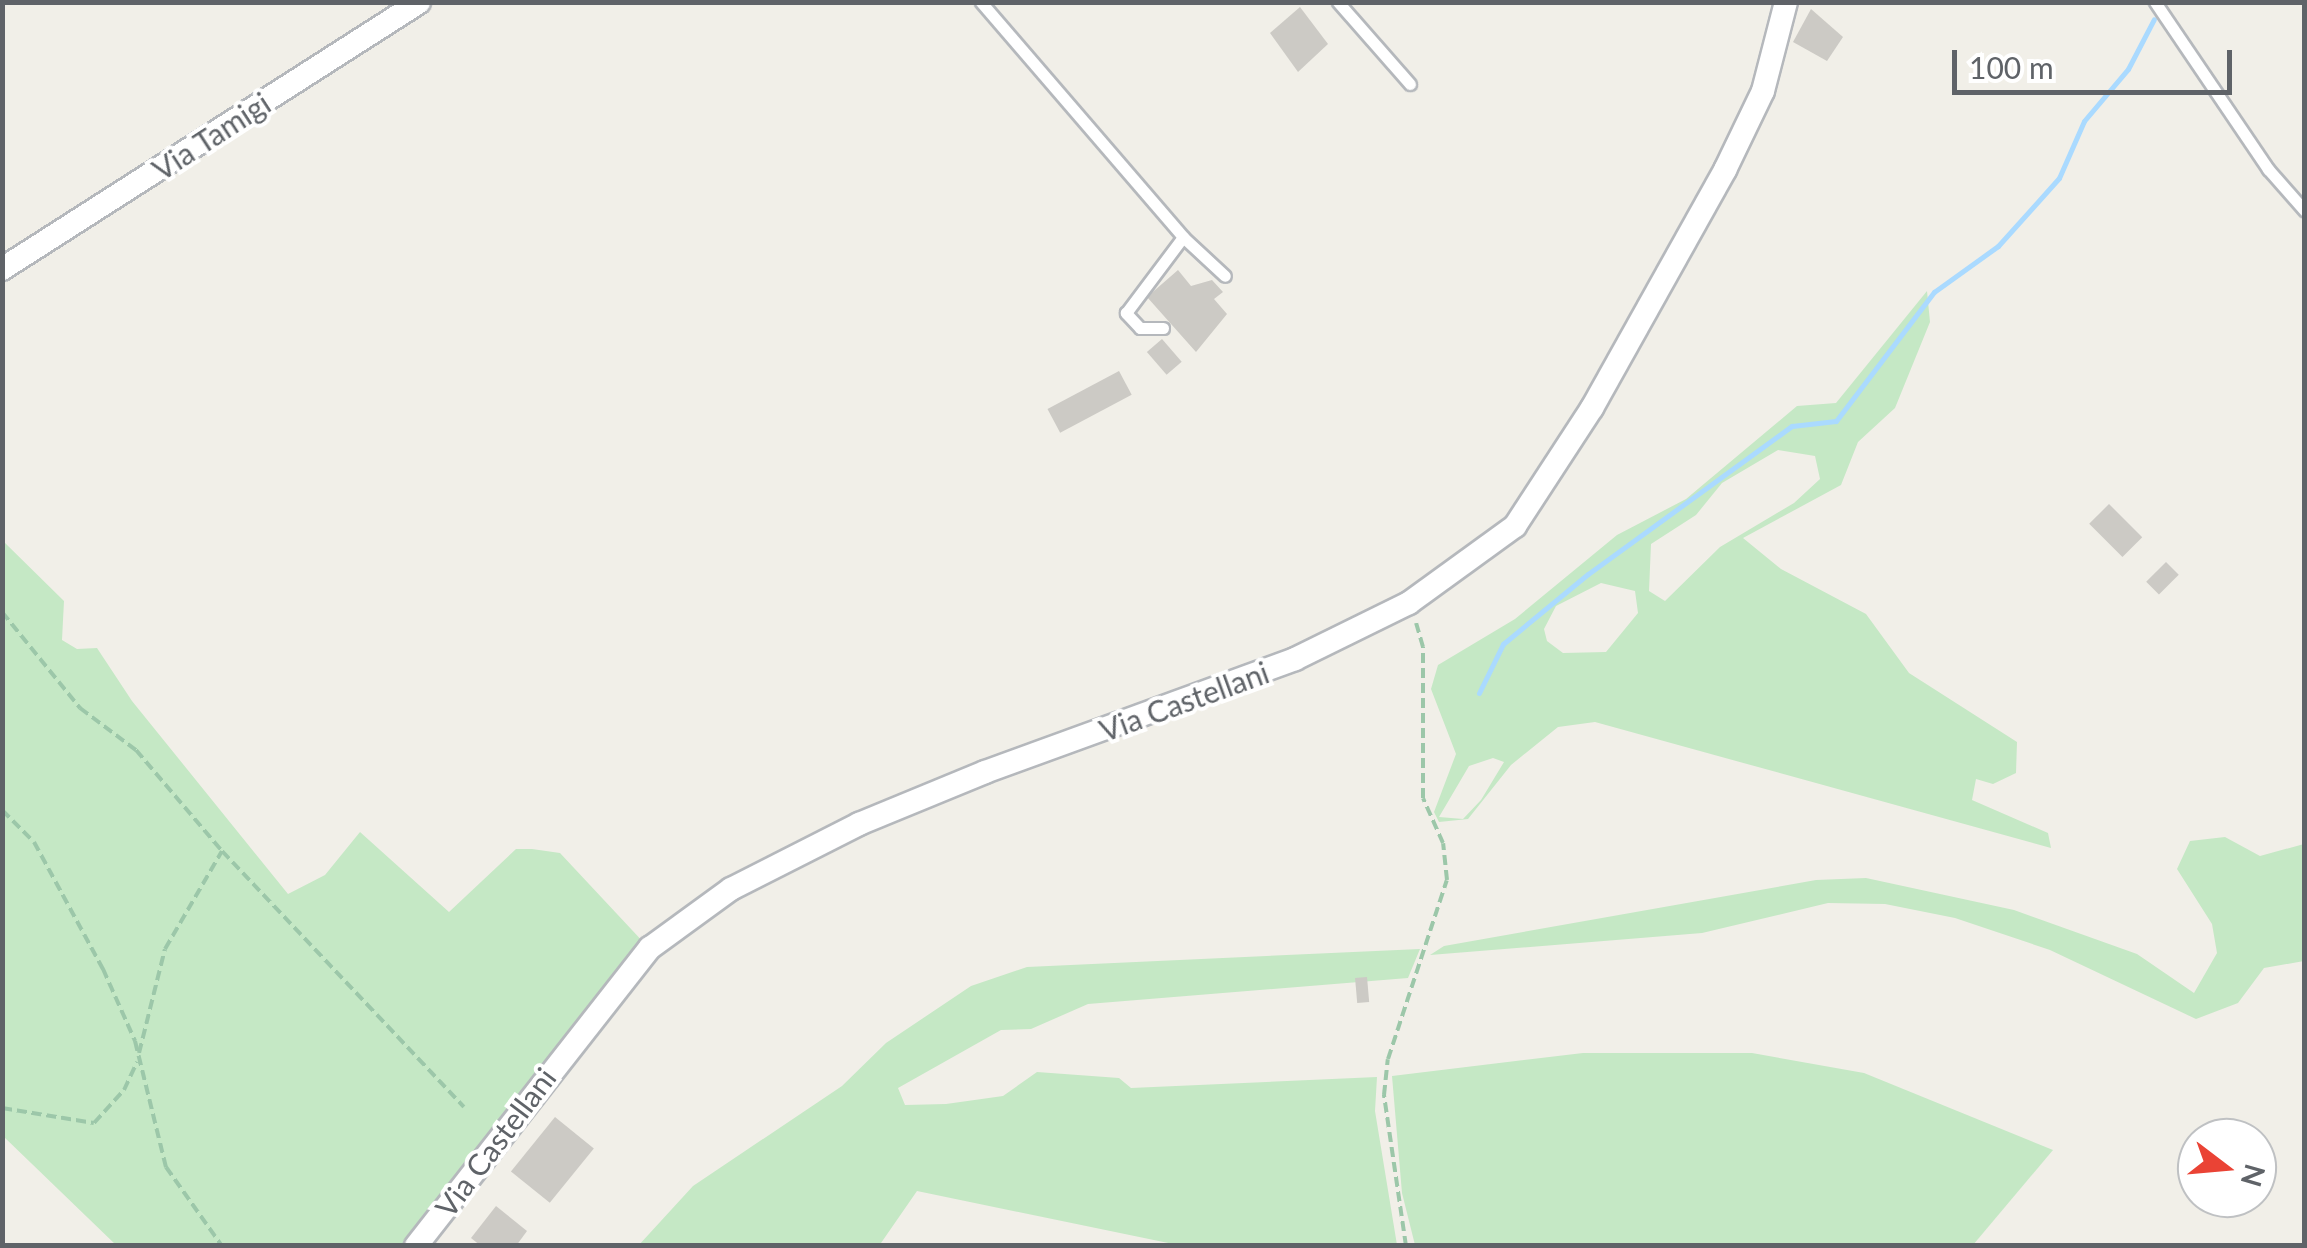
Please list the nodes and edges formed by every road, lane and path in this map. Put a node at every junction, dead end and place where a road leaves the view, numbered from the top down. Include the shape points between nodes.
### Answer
1 (419, 2) edge
2 (981, 2) edge
3 (1338, 2) edge
4 (1786, 2) edge
5 (2156, 2) edge
6 (1410, 84) dead end
7 (2304, 210) edge
8 (1183, 237) junction
9 (2, 270) edge
10 (1226, 276) dead end
11 (1164, 328) dead end
12 (1409, 602) junction
13 (2, 612) edge
14 (2, 810) edge
15 (222, 851) junction
16 (138, 1058) junction
17 (464, 1107) dead end
18 (2, 1108) edge
19 (222, 1246) edge
20 (416, 1246) edge
21 (1406, 1246) edge

1 - 9 street, Via Tamigi
2 - 8 lane
3 - 6 lane
4 - 12 street, Via Castellani via 1764,91 1592,408 1515,526
5 - 7 lane via 2268,169
8 - 10 lane
8 - 11 lane via 1126,313 1140,328
12 - 20 street, Via Castellani via 1295,659 859,824 731,890 650,948
12 - 21 path via 1423,647 1423,798 1443,843 1447,880 1388,1059 1384,1095
13 - 15 path via 80,708 136,750
14 - 16 path via 34,842 74,912
15 - 16 path via 165,949
15 - 17 path
16 - 18 path via 124,1090 94,1123
16 - 19 path via 166,1167

